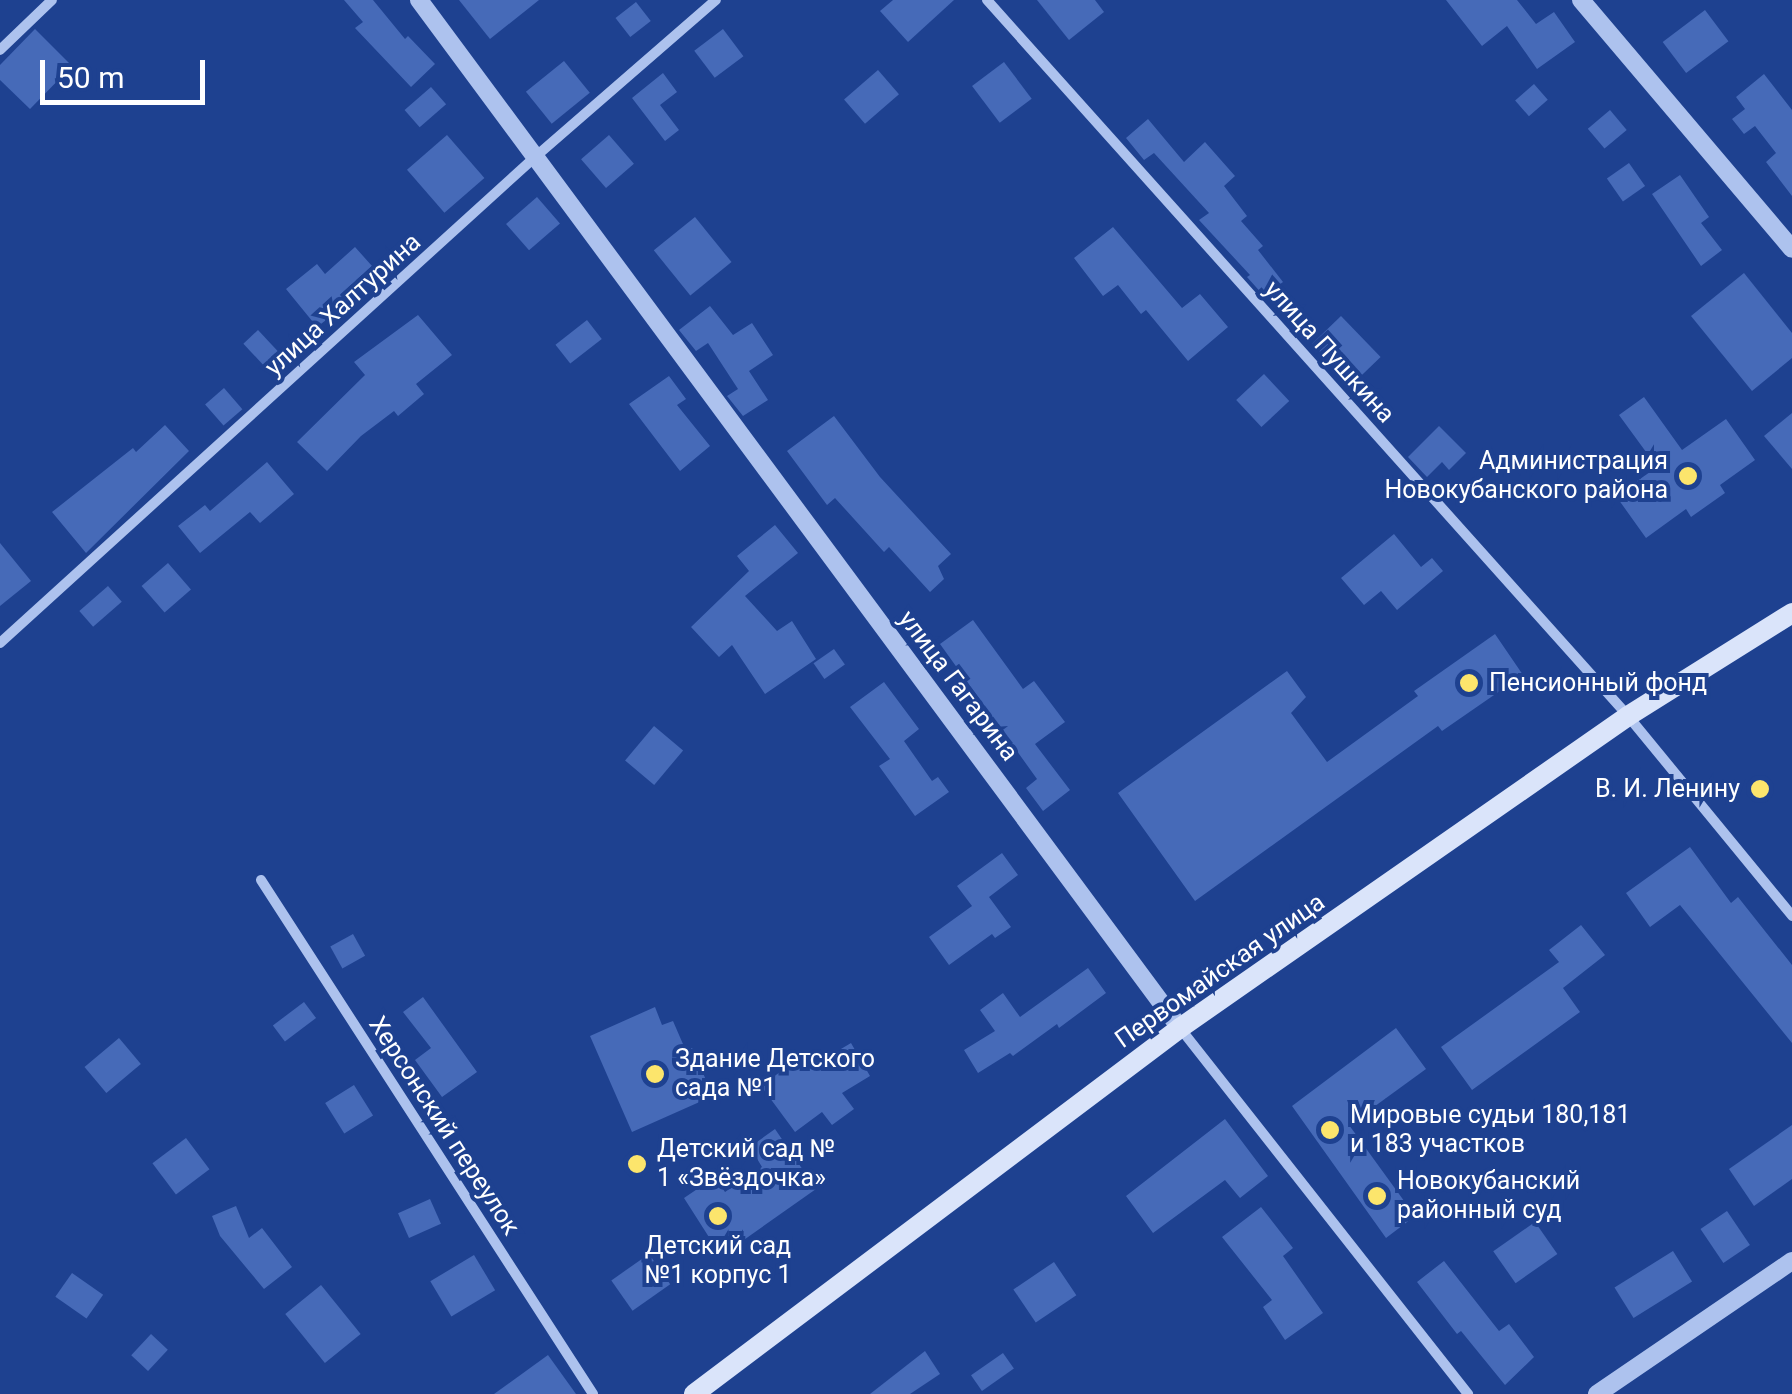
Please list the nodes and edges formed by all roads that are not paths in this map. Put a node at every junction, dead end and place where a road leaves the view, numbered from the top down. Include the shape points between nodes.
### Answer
1 (52, 0) edge
2 (419, 0) edge
3 (716, 0) edge
4 (987, 0) edge
5 (1581, 0) edge
6 (0, 50) edge
7 (534, 158) junction
8 (1792, 250) edge
9 (1792, 612) edge
10 (0, 642) edge
11 (1628, 716) junction
12 (261, 880) dead end
13 (1792, 916) edge
14 (1180, 1028) junction
15 (1792, 1261) edge
16 (593, 1394) edge
17 (694, 1394) edge
18 (1468, 1394) edge
19 (1597, 1394) edge

1 - 6 street
2 - 7 street, улица Гагарина
3 - 7 street, улица Халтурина
4 - 11 street, улица Пушкина
5 - 8 street
7 - 10 street, улица Халтурина
7 - 14 street, улица Гагарина
9 - 11 main road, Первомайская улица
11 - 13 street, улица Пушкина
11 - 14 main road, Первомайская улица
12 - 16 street, Херсонский переулок
14 - 17 main road, Первомайская улица
14 - 18 street, улица Гагарина
15 - 19 street

